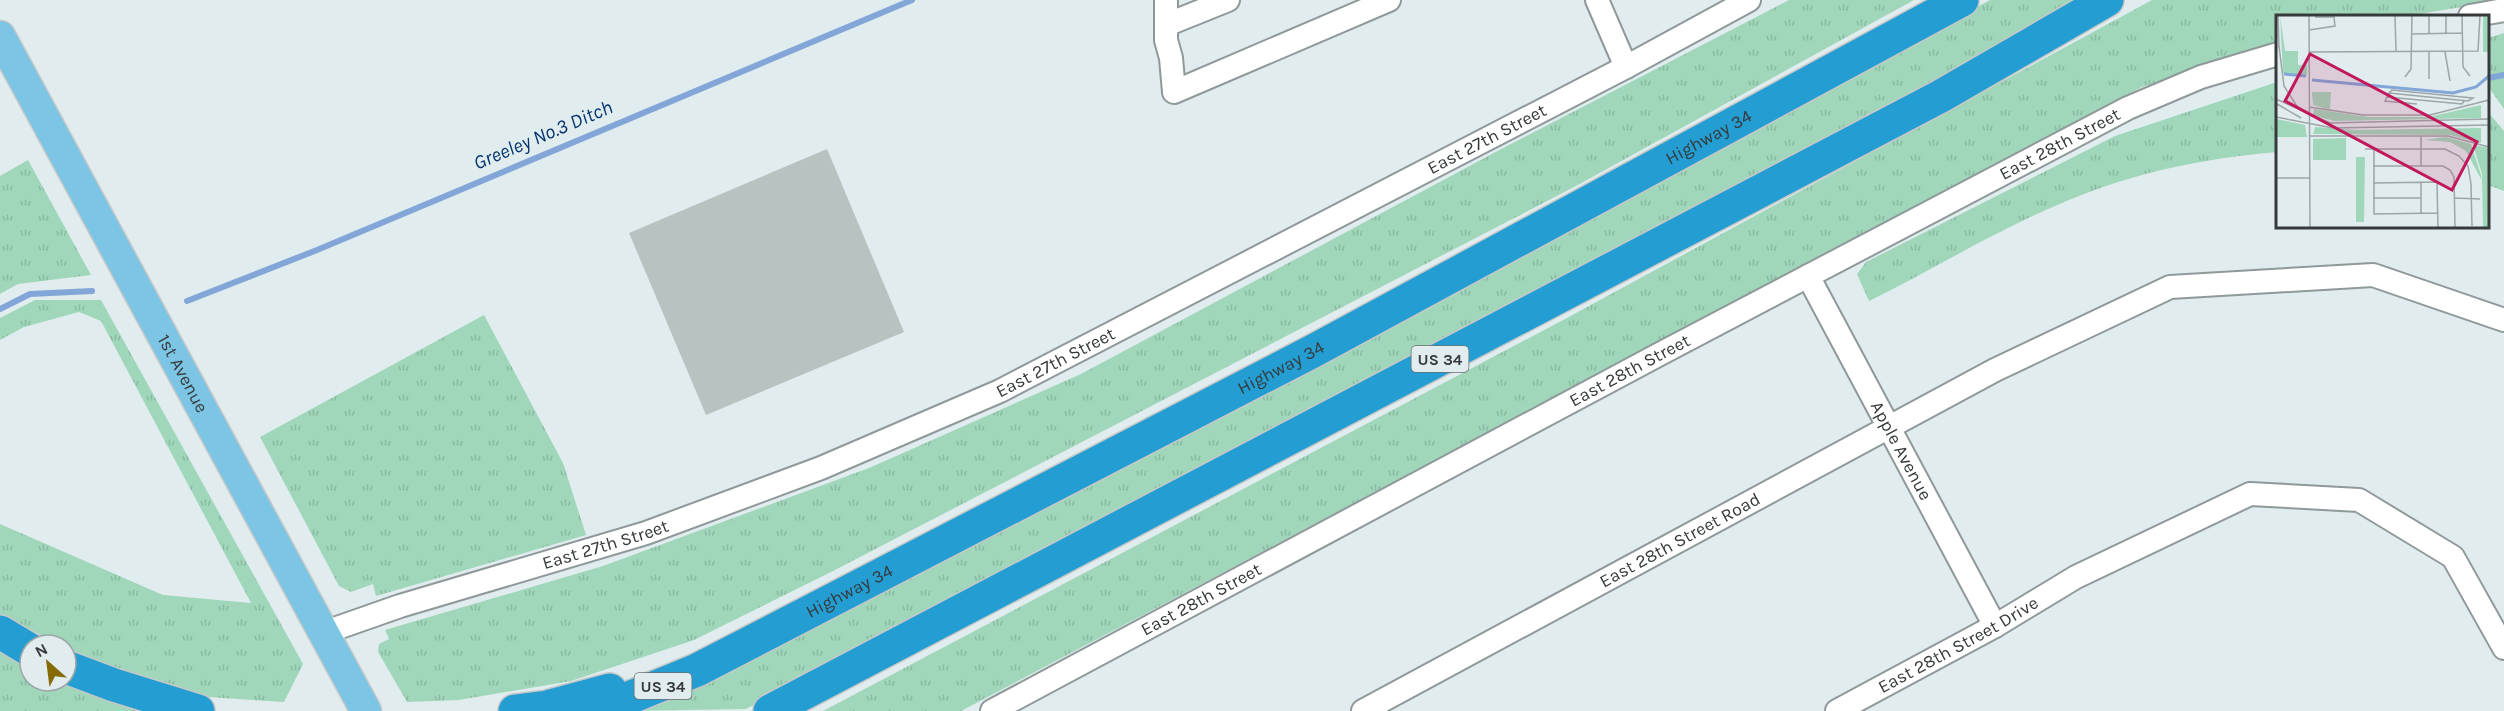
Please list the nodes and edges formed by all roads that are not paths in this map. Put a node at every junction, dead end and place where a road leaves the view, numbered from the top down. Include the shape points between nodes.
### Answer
1 (1166, 0) edge
2 (1228, 0) edge
3 (1389, 0) edge
4 (1597, 0) edge
5 (1749, 0) edge
6 (1962, 0) edge
7 (2107, 0) edge
8 (2504, 10) edge
9 (2476, 15) edge
10 (1166, 25) junction
11 (0, 36) edge
12 (2276, 54) edge
13 (1626, 67) junction
14 (1809, 276) junction
15 (2504, 320) edge
16 (1890, 428) junction
17 (1995, 626) junction
18 (0, 632) edge
19 (323, 633) junction
20 (18, 643) edge
21 (2504, 648) edge
22 (734, 650) junction
23 (78, 672) edge
24 (198, 711) edge
25 (366, 711) edge
26 (515, 711) edge
27 (588, 711) edge
28 (770, 711) edge
29 (992, 711) edge
30 (1363, 711) edge
31 (1837, 711) edge

1 - 10 street
2 - 10 street
3 - 10 street via 1174,92
4 - 13 street
5 - 13 street, East 27th Street
6 - 22 highway, Highway 34 / US 34 via 1315,350
7 - 28 highway, US 34 via 1941,96
8 - 9 street
11 - 19 main road, 1st Avenue
12 - 14 street, East 28th Street via 2201,77 2128,108
13 - 19 street, East 27th Street via 985,398 821,468 646,533 400,606
14 - 16 street, Apple Avenue
14 - 29 street, East 28th Street
15 - 16 street, East 28th Street Road via 2373,275 2170,287 1995,370
16 - 17 street, Apple Avenue
16 - 30 street, East 28th Street Road
17 - 21 street, East 28th Street Drive via 2076,577 2250,494 2359,500 2453,557
17 - 31 street, East 28th Street Drive
18 - 20 highway
19 - 25 main road, 1st Avenue
22 - 26 highway via 651,679 547,707
22 - 27 highway, Highway 34 / US 34 via 659,687
23 - 24 highway

